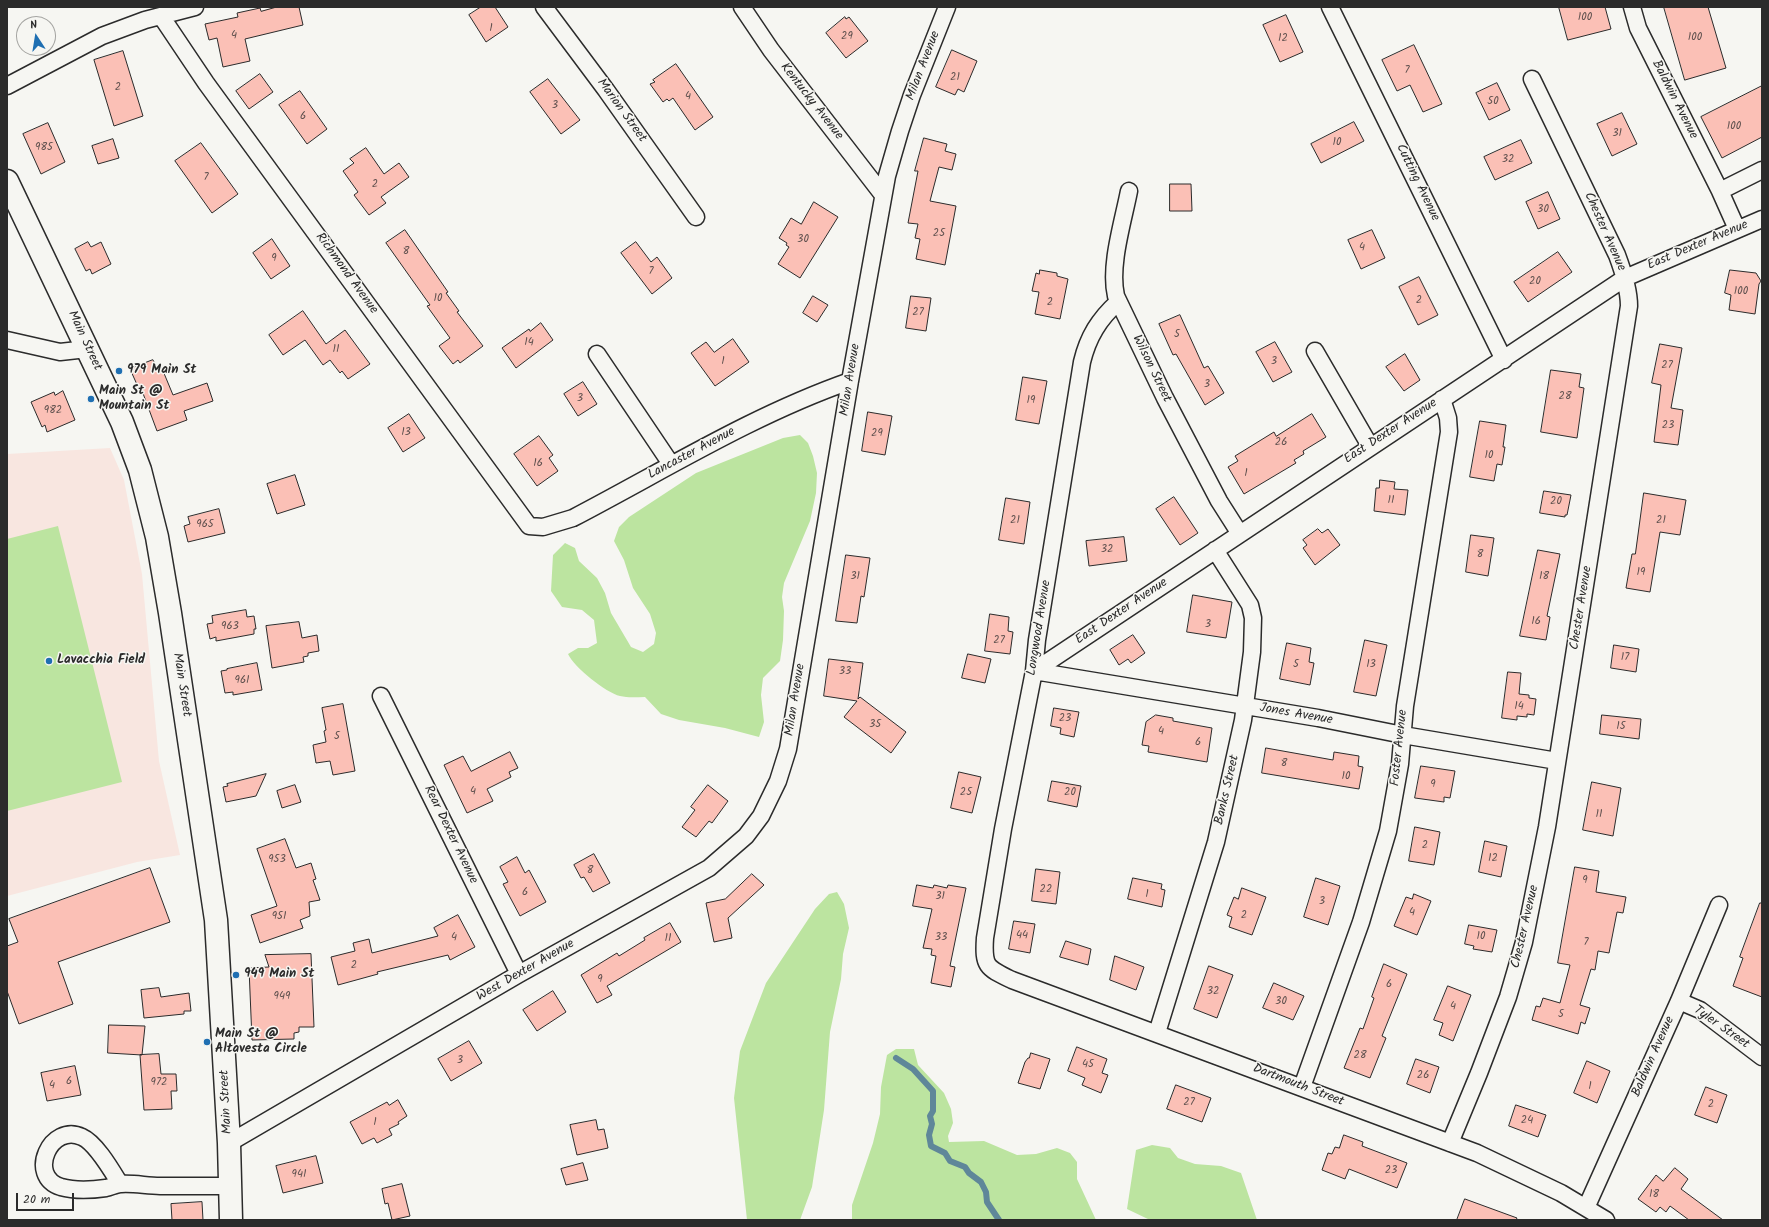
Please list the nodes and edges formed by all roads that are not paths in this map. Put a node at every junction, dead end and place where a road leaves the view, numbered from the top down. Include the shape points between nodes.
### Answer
1 (195, 7) edge
2 (544, 7) edge
3 (742, 7) edge
4 (947, 7) edge
5 (1330, 7) edge
6 (1632, 7) edge
7 (162, 16) junction
8 (1532, 79) dead end
9 (7, 86) edge
10 (1762, 170) edge
11 (7, 181) edge
12 (1129, 191) dead end
13 (1720, 191) junction
14 (883, 195) junction
15 (696, 217) dead end
16 (1762, 219) edge
17 (1737, 229) junction
18 (1625, 278) junction
19 (1118, 302) junction
20 (7, 340) edge
21 (87, 349) junction
22 (1315, 352) dead end
23 (597, 354) dead end
24 (1504, 360) junction
25 (850, 381) junction
26 (1442, 399) junction
27 (1370, 446) junction
28 (671, 464) junction
29 (536, 527) joint
30 (1240, 534) junction
31 (1215, 550) junction
32 (1034, 670) junction
33 (381, 696) dead end
34 (1245, 706) junction
35 (1402, 735) junction
36 (1558, 761) junction
37 (784, 762) joint
38 (1720, 905) dead end
39 (986, 964) joint
40 (520, 974) junction
41 (1679, 1001) junction
42 (1157, 1033) junction
43 (1762, 1057) edge
44 (1302, 1087) junction
45 (229, 1143) junction
46 (1450, 1143) junction
47 (120, 1184) junction
48 (230, 1186) junction
49 (1586, 1208) junction
50 (231, 1220) edge
51 (1606, 1220) edge

1 - 7 street
2 - 15 street, Marion Street
3 - 14 street, Kentucky Avenue via 771,50
4 - 14 street, Milan Avenue via 912,95
5 - 24 street, Cutting Avenue
6 - 13 street, Baldwin Avenue via 1638,28
7 - 9 street via 102,36
7 - 29 street, Richmond Avenue via 206,83 524,521 529,526
8 - 18 street, Chester Avenue via 1617,255
10 - 13 street
11 - 21 main road, Main Street
12 - 19 street, Wilson Street via 1114,269
13 - 17 street, Baldwin Avenue
14 - 25 street, Milan Avenue
16 - 17 street, East Dexter Avenue
17 - 18 street, East Dexter Avenue
18 - 24 street, East Dexter Avenue
18 - 36 street, Chester Avenue via 1629,297 1628,315
19 - 30 street, Wilson Street via 1165,398
19 - 32 street, Longwood Avenue via 1096,327 1084,355
20 - 21 street via 60,352
21 - 45 main road, Main Street via 122,422 140,470 157,537 214,899
22 - 27 street
23 - 28 street
24 - 26 street, East Dexter Avenue
25 - 28 street, Lancaster Avenue via 789,405
25 - 37 street, Milan Avenue via 795,698 792,729
26 - 27 street, East Dexter Avenue
26 - 35 street, Foster Avenue via 1449,432
27 - 30 street, East Dexter Avenue
28 - 29 street, Lancaster Avenue via 573,518
30 - 31 street, East Dexter Avenue
31 - 32 street, East Dexter Avenue
31 - 34 street, Banks Street via 1247,598 1252,613 1252,652
32 - 34 street, Jones Avenue
32 - 39 street, Longwood Avenue via 1001,837 985,938
33 - 40 street, Rear Dexter Avenue
34 - 35 street, Jones Avenue
34 - 42 street, Banks Street via 1216,842
35 - 36 street, Jones Avenue
35 - 44 street, Foster Avenue via 1397,783 1383,852 1361,922
36 - 46 street, Chester Avenue via 1524,942 1508,997
37 - 40 street, West Dexter Avenue via 761,816 746,836 724,856 698,875
38 - 41 street, Baldwin Avenue
39 - 42 street, Dartmouth Street via 1012,980
40 - 45 street, West Dexter Avenue
41 - 43 street, Tyler Street via 1700,1010
41 - 49 street, Baldwin Avenue
42 - 44 street, Dartmouth Street
44 - 46 street, Dartmouth Street
45 - 48 main road, Main Street
46 - 49 street, Dartmouth Street via 1504,1165
47 - 47 street via 93,1189 60,1186 52,1182 46,1173 46,1153 51,1144 60,1138 70,1135 82,1137 96,1150
47 - 48 street
48 - 50 main road, Main Street
49 - 51 street, Dartmouth Street

